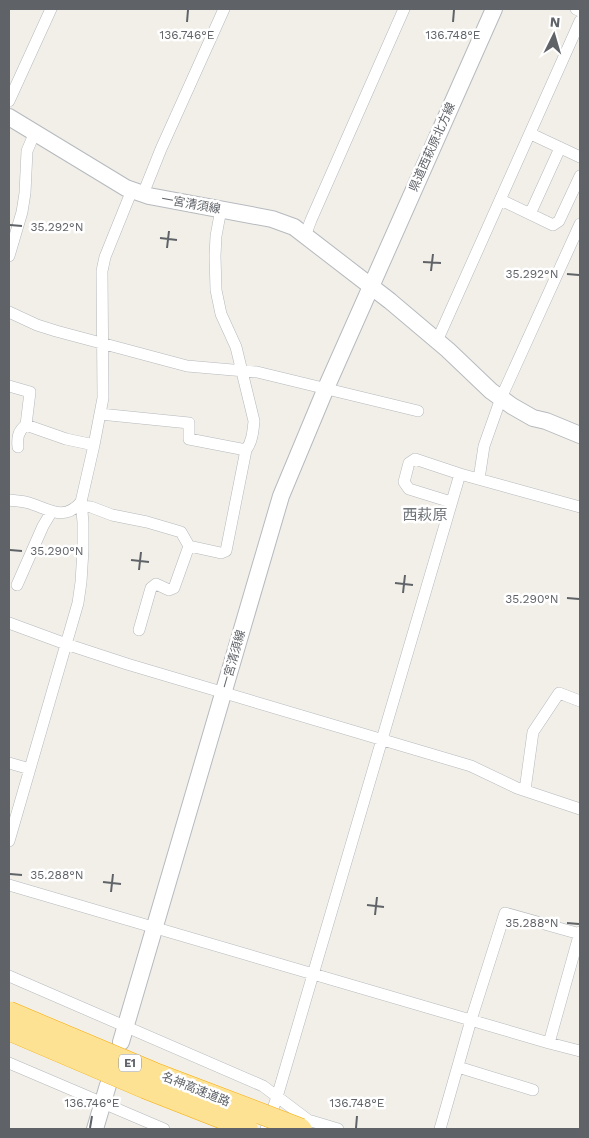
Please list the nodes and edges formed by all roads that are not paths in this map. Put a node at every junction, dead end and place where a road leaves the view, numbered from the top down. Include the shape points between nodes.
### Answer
1 (50, 9) edge
2 (224, 9) edge
3 (404, 9) edge
4 (494, 9) edge
5 (576, 9) edge
6 (580, 11) edge
7 (580, 21) edge
8 (9, 101) edge
9 (9, 117) edge
10 (35, 132) junction
11 (531, 134) junction
12 (560, 148) junction
13 (580, 158) edge
14 (580, 176) edge
15 (138, 192) junction
16 (501, 200) junction
17 (221, 209) junction
18 (530, 214) junction
19 (580, 224) edge
20 (306, 236) junction
21 (9, 256) edge
22 (372, 286) junction
23 (9, 312) edge
24 (437, 341) junction
25 (104, 343) junction
26 (241, 370) junction
27 (9, 386) edge
28 (326, 388) junction
29 (500, 398) junction
30 (418, 411) dead end
31 (100, 414) junction
32 (26, 425) junction
33 (579, 430) edge
34 (94, 445) junction
35 (18, 447) dead end
36 (246, 450) junction
37 (460, 474) junction
38 (479, 479) junction
39 (9, 500) edge
40 (451, 502) junction
41 (81, 504) junction
42 (580, 507) edge
43 (52, 512) junction
44 (189, 546) junction
45 (17, 585) dead end
46 (9, 623) edge
47 (140, 630) dead end
48 (66, 644) junction
49 (224, 692) junction
50 (580, 701) edge
51 (382, 739) junction
52 (9, 763) edge
53 (30, 769) junction
54 (525, 790) junction
55 (580, 809) edge
56 (9, 842) edge
57 (9, 885) edge
58 (154, 928) junction
59 (580, 933) edge
60 (312, 974) junction
61 (9, 976) edge
62 (9, 1012) edge
63 (471, 1020) junction
64 (9, 1030) edge
65 (123, 1034) junction
66 (549, 1043) junction
67 (580, 1051) edge
68 (9, 1063) edge
69 (458, 1067) junction
70 (108, 1085) dead end
71 (533, 1090) dead end
72 (277, 1097) junction
73 (103, 1103) junction
74 (96, 1129) edge
75 (164, 1129) edge
76 (257, 1129) edge
77 (301, 1129) edge
78 (338, 1129) edge
79 (440, 1129) edge

1 - 8 street
2 - 15 street via 161,149
3 - 20 street
4 - 22 main road, 県道西萩原北方線
5 - 6 street
7 - 11 street
9 - 10 main road, 一宮清須線
10 - 15 main road, 一宮清須線 via 98,172
10 - 21 street via 26,151 24,202
11 - 12 street
11 - 16 street
12 - 13 street
12 - 18 street
14 - 18 street via 559,221 553,225
15 - 17 main road, 一宮清須線
15 - 25 street via 105,257 102,271
16 - 18 street
16 - 24 street
17 - 20 main road, 一宮清須線 via 272,219 294,227
17 - 26 street via 216,236 216,290
19 - 29 street
20 - 22 main road, 一宮清須線
22 - 24 main road, 一宮清須線
22 - 28 main road, 一宮清須線
23 - 25 street via 50,329
24 - 29 main road, 一宮清須線
25 - 26 street via 187,366
25 - 31 street
26 - 28 street
26 - 36 street via 254,421
27 - 32 street via 30,392
28 - 30 street
28 - 49 main road, 一宮清須線 via 281,496
29 - 33 main road, 一宮清須線 via 533,418
29 - 38 street via 484,446
31 - 34 street
31 - 36 street via 189,423 189,439
32 - 34 street
32 - 35 street via 18,436
34 - 41 street
36 - 44 street via 226,551 221,554
37 - 38 street
37 - 40 street
37 - 40 street via 415,459 409,464 404,482 409,489
38 - 42 street
39 - 43 street
40 - 51 street
41 - 43 street via 66,513
41 - 44 street via 180,532
41 - 48 street via 81,582
43 - 45 street
44 - 47 street via 174,588 170,590 156,584 151,588
46 - 48 street
48 - 49 street
48 - 53 street
49 - 51 street
49 - 58 main road, 一宮清須線
50 - 54 street via 559,693 533,732
51 - 54 street via 471,766
51 - 60 street
52 - 53 street
53 - 56 street
54 - 55 street
57 - 58 street
58 - 60 street
58 - 65 main road, 一宮清須線
59 - 63 street via 505,913
59 - 66 street
60 - 63 street
60 - 72 street
61 - 65 street
62 - 77 highway, 名神高速道路 / E1, bridge via 154,1073
63 - 66 street
63 - 69 street
64 - 76 highway, 名神高速道路 / E1, bridge via 145,1088
65 - 72 street via 263,1086
66 - 67 street
68 - 73 street
69 - 71 street
69 - 79 street
70 - 73 main road
72 - 76 street
72 - 78 street via 308,1120
73 - 74 main road
73 - 75 street

